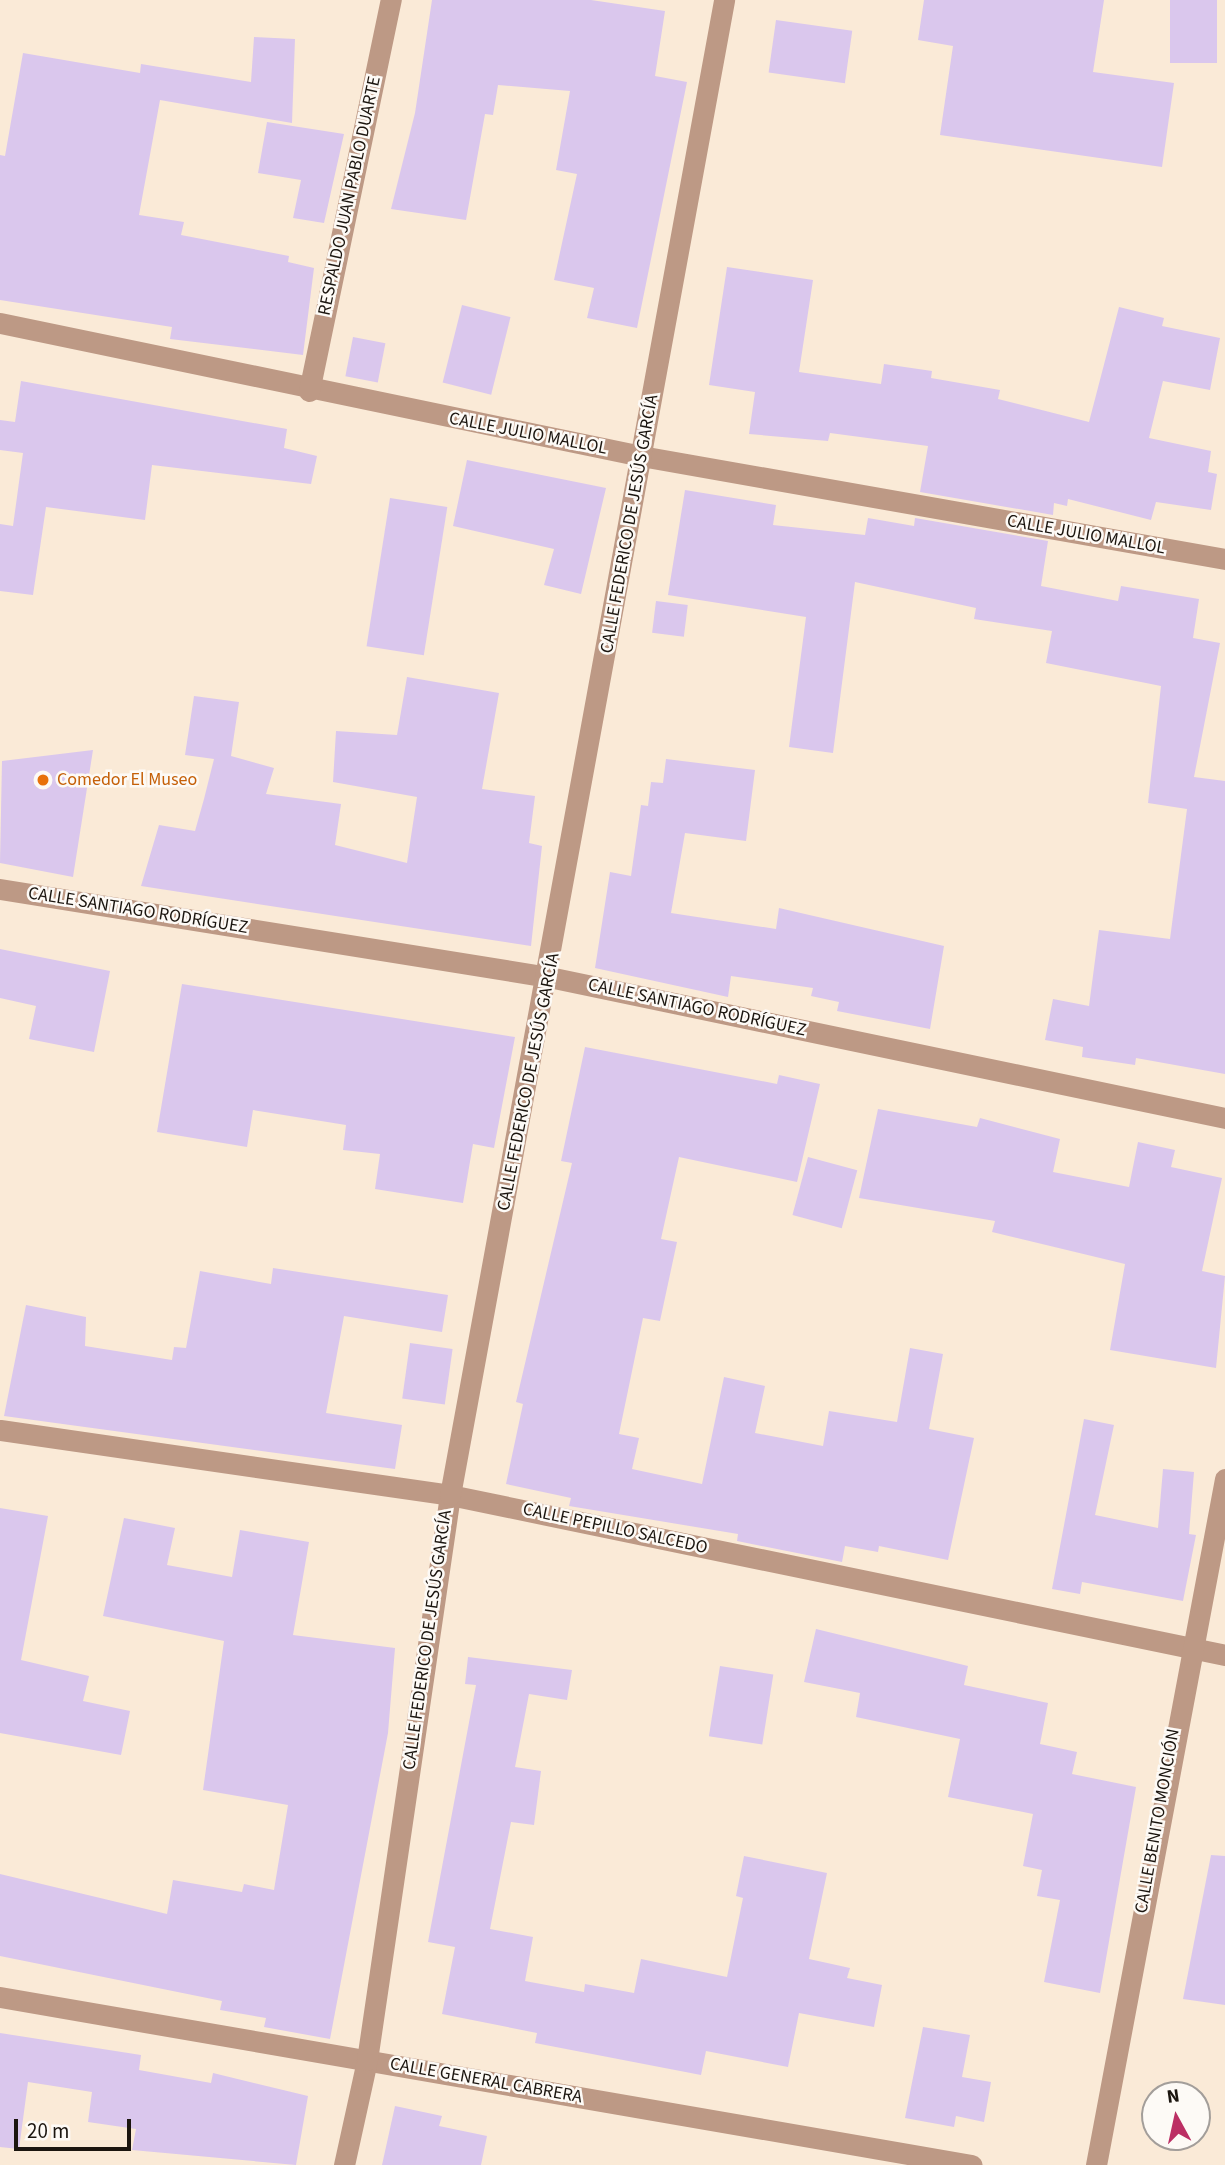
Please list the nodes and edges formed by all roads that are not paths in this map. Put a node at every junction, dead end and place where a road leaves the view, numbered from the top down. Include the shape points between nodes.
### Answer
1 (391, 0) edge
2 (724, 0) edge
3 (0, 323) edge
4 (309, 391) junction
5 (641, 456) junction
6 (1225, 559) edge
7 (0, 889) edge
8 (549, 977) junction
9 (1225, 1118) edge
10 (0, 1430) edge
11 (1225, 1479) edge
12 (450, 1495) junction
13 (1189, 1648) junction
14 (1225, 1655) edge
15 (0, 1997) edge
16 (367, 2060) junction
17 (344, 2165) edge
18 (972, 2165) edge
19 (1096, 2165) edge

1 - 4 street, RESPALDO JUAN PABLO DUARTE
2 - 5 street, CALLE FEDERICO DE JESÚS GARCÍA
3 - 4 street, CALLE JULIO MALLOL
4 - 5 street, CALLE JULIO MALLOL
5 - 6 street, CALLE JULIO MALLOL
5 - 8 street, CALLE FEDERICO DE JESÚS GARCÍA
7 - 8 street, CALLE SANTIAGO RODRÍGUEZ
8 - 9 street, CALLE SANTIAGO RODRÍGUEZ
8 - 12 street, CALLE FEDERICO DE JESÚS GARCÍA
10 - 12 street, CALLE PEPILLO SALCEDO
11 - 13 street, CALLE BENITO MONCIÓN
12 - 13 street, CALLE PEPILLO SALCEDO
12 - 16 street, CALLE FEDERICO DE JESÚS GARCÍA
13 - 14 street, CALLE PEPILLO SALCEDO
13 - 19 street, CALLE BENITO MONCIÓN
15 - 16 street, CALLE GENERAL CABRERA
16 - 17 street, CALLE FEDERICO DE JESÚS GARCÍA
16 - 18 street, CALLE GENERAL CABRERA

